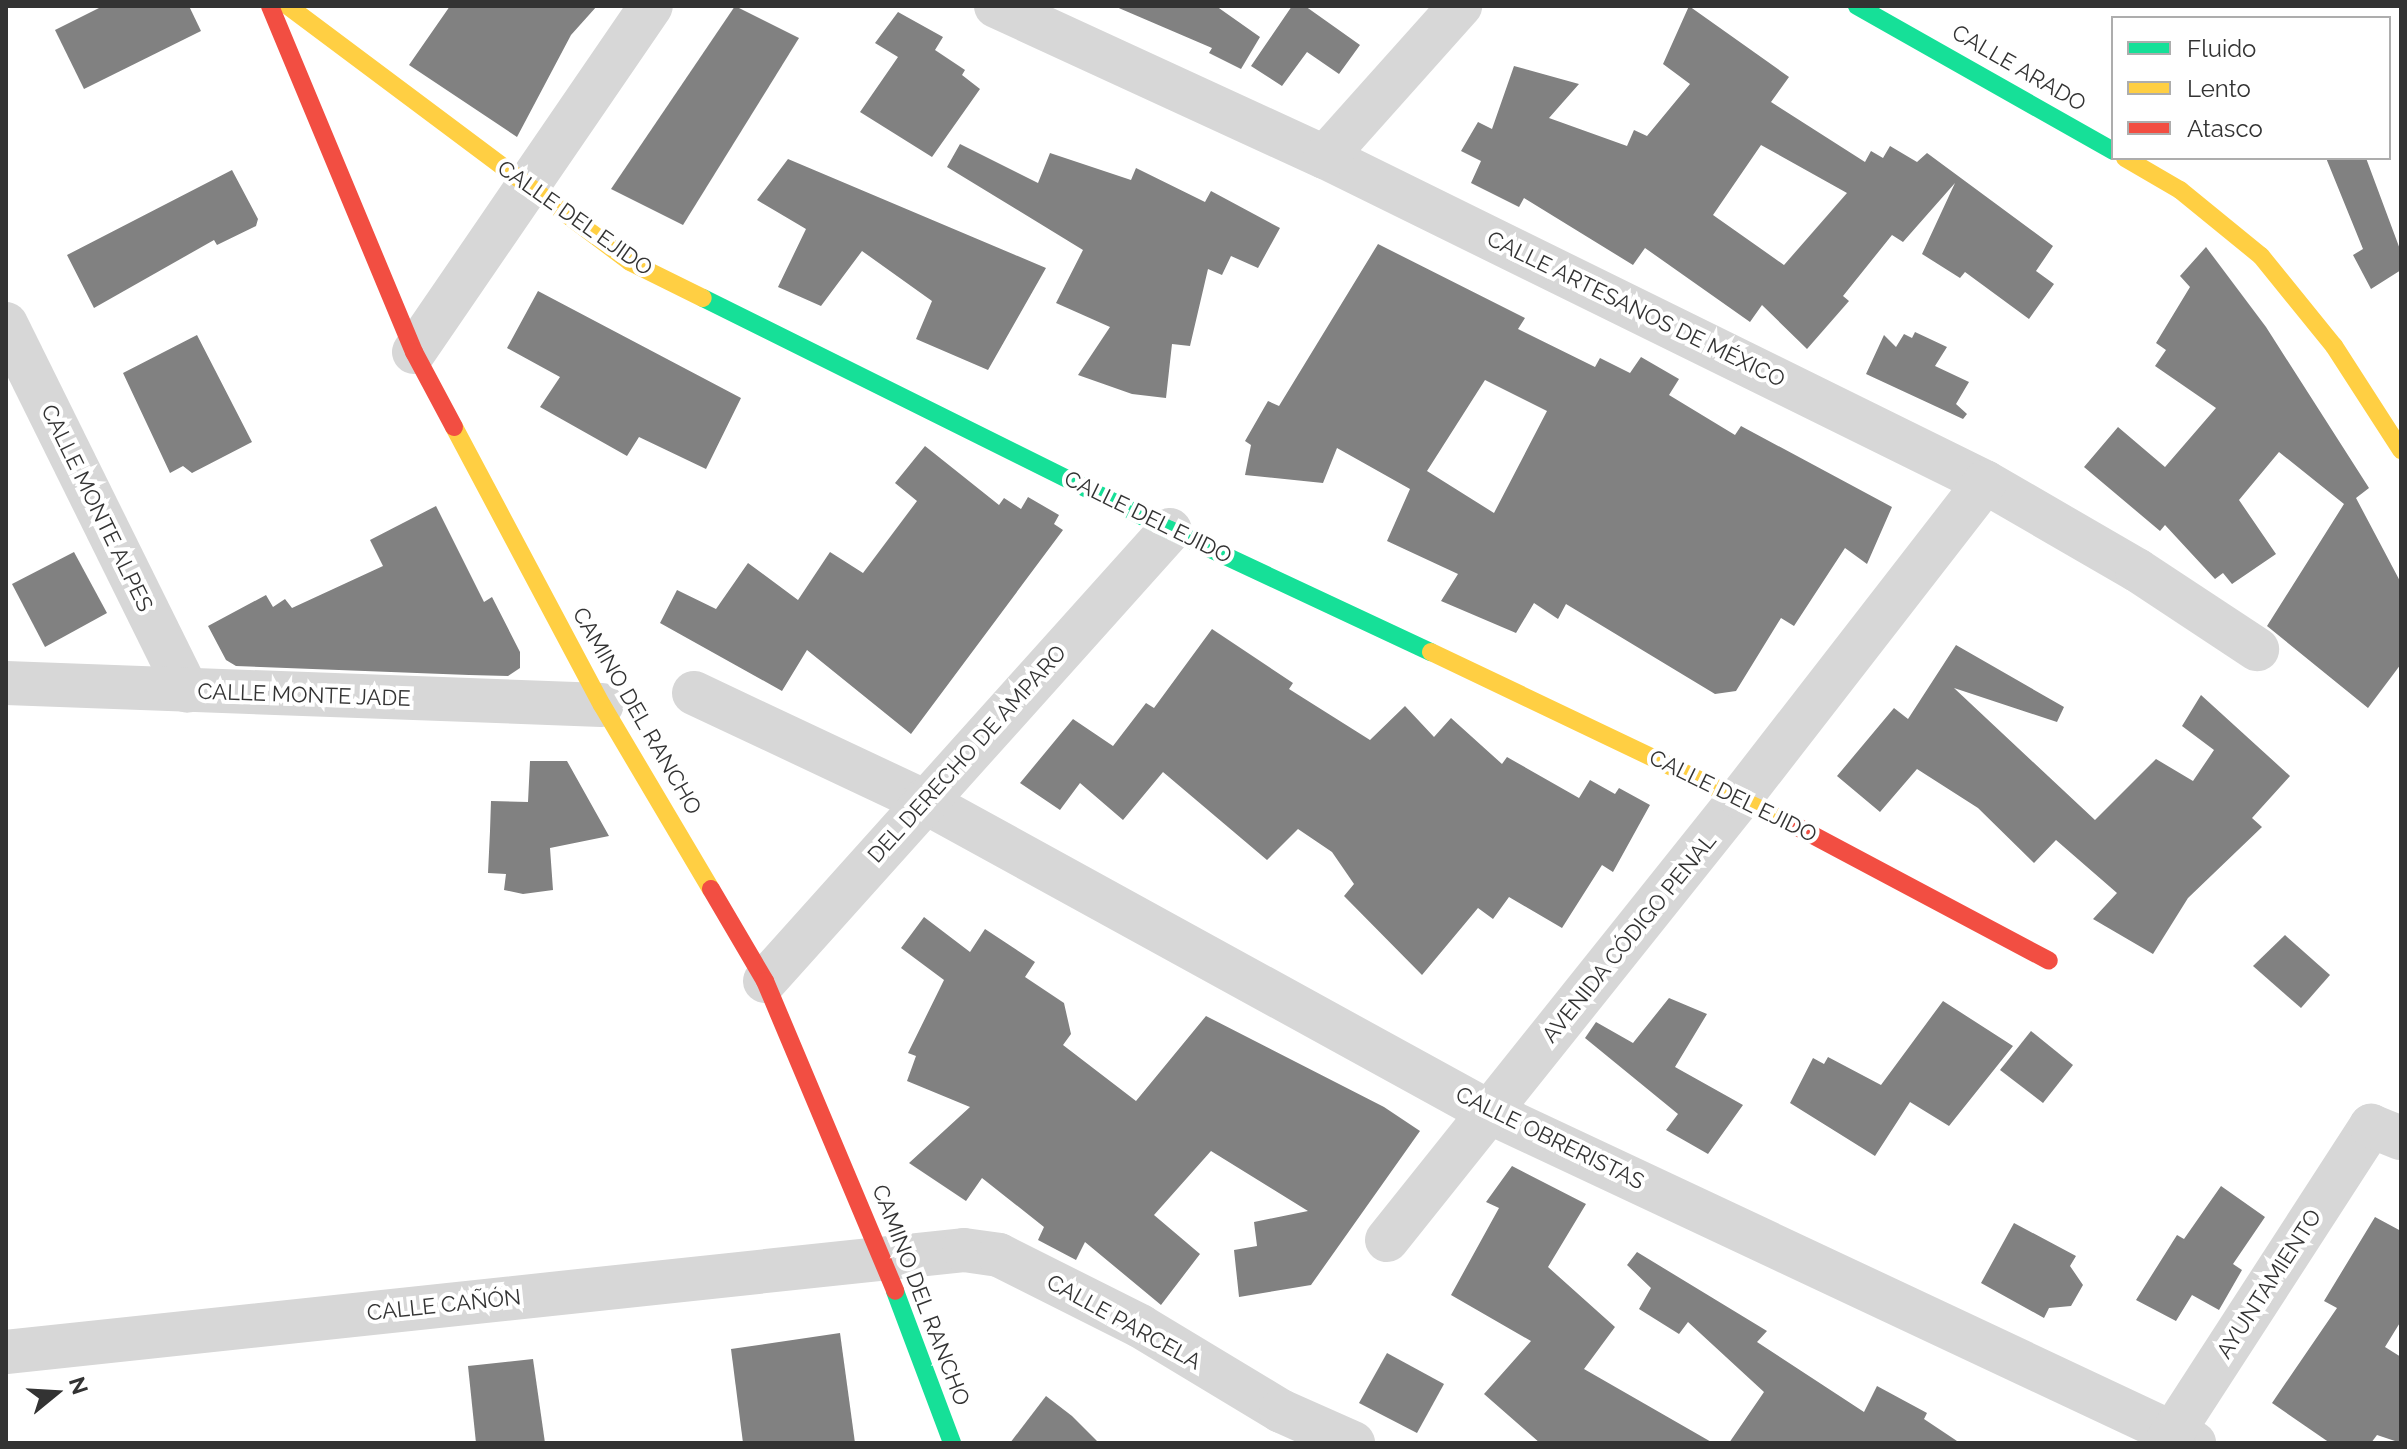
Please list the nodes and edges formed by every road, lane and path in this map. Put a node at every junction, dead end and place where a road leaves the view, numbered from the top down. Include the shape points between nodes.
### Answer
1 (270, 6) edge
2 (288, 6) edge
3 (651, 6) edge
4 (996, 6) edge
5 (1460, 6) edge
6 (1857, 6) edge
7 (2111, 150) edge
8 (1325, 157) junction
9 (2128, 160) edge
10 (525, 186) junction
11 (11, 344) edge
12 (414, 352) junction
13 (2401, 450) edge
14 (1985, 482) junction
15 (1170, 530) junction
16 (2257, 649) dead end
17 (6, 683) edge
18 (187, 691) junction
19 (694, 693) dead end
20 (602, 705) junction
21 (1741, 797) junction
22 (923, 801) junction
23 (2049, 961) dead end
24 (765, 981) junction
25 (1489, 1112) junction
26 (2386, 1132) edge
27 (1387, 1240) dead end
28 (883, 1257) junction
29 (6, 1352) edge
30 (2178, 1439) edge
31 (952, 1443) edge
32 (1353, 1443) edge

1 - 12 street, CAMINO DEL RANCHO
2 - 10 street, CALLE DEL EJIDO
3 - 10 street
4 - 8 street, CALLE ARTESANOS DE MÉXICO
5 - 8 street
6 - 7 street, CALLE ARADO
8 - 14 street, CALLE ARTESANOS DE MÉXICO
9 - 13 street via 2180,190 2261,256 2334,346
10 - 12 street
10 - 15 street, CALLE DEL EJIDO via 630,262
11 - 18 street, CALLE MONTE ALPES
12 - 20 street, CAMINO DEL RANCHO
14 - 16 street, CALLE ARTESANOS DE MÉXICO via 2137,570
14 - 21 street, AVENIDA CÓDIGO PENAL
15 - 21 street, CALLE DEL EJIDO
15 - 22 street, DEL DERECHO DE AMPARO
17 - 18 street, CALLE MONTE JADE
18 - 20 street, CALLE MONTE JADE
19 - 22 street, CALLE OBRERISTAS
20 - 24 street, CAMINO DEL RANCHO
21 - 23 street, CALLE DEL EJIDO
21 - 25 street, AVENIDA CÓDIGO PENAL
22 - 24 street, DEL DERECHO DE AMPARO
22 - 25 street, CALLE OBRERISTAS
24 - 28 street, CAMINO DEL RANCHO
25 - 27 street, AVENIDA CÓDIGO PENAL
25 - 30 street, CALLE OBRERISTAS
26 - 30 street, AYUNTAMIENTO
28 - 29 street, CALLE CAÑÓN
28 - 31 street, CAMINO DEL RANCHO
28 - 32 street, CALLE PARCELA via 964,1250 999,1255 1140,1326 1281,1411

